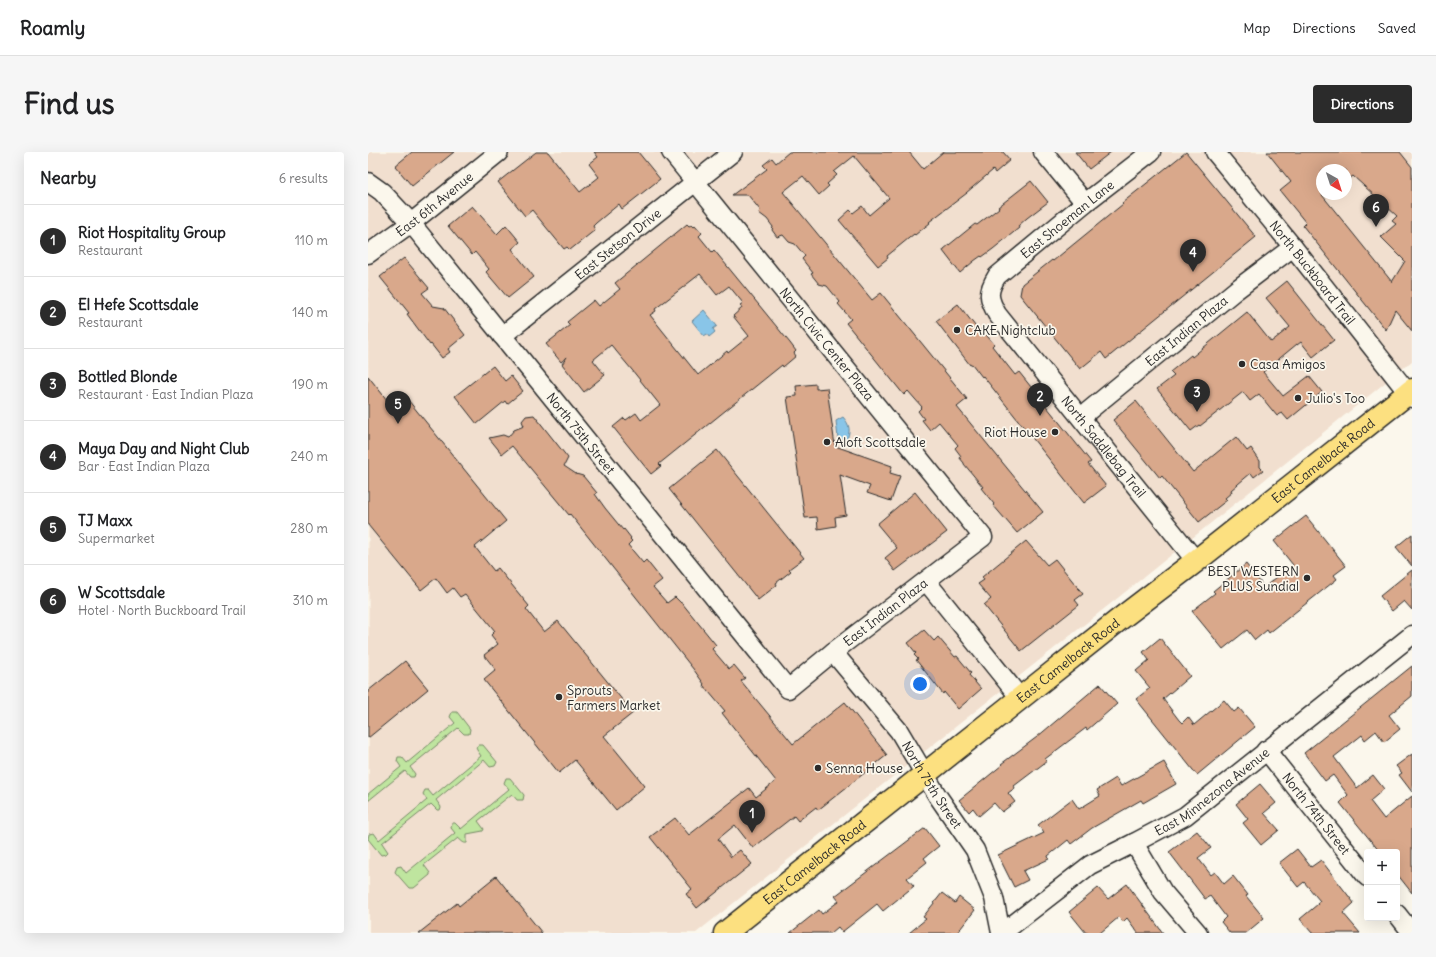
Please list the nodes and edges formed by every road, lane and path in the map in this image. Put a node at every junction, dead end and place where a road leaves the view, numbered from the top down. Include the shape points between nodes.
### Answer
1 (499, 152) edge
2 (671, 152) edge
3 (733, 152) edge
4 (1043, 152) edge
5 (1151, 152) edge
6 (1215, 152) edge
7 (368, 182) edge
8 (696, 182) junction
9 (1085, 203) junction
10 (411, 223) junction
11 (1293, 247) junction
12 (368, 254) edge
13 (989, 291) joint
14 (502, 336) junction
15 (1411, 394) edge
16 (1081, 417) junction
17 (983, 537) joint
18 (1196, 561) junction
19 (926, 581) junction
20 (1412, 635) edge
21 (833, 652) junction
22 (788, 689) joint
23 (1021, 698) junction
24 (1266, 750) junction
25 (925, 774) junction
26 (1134, 843) junction
27 (1364, 873) edge
28 (1400, 918) edge
29 (725, 933) edge
30 (1002, 933) edge
31 (1198, 933) edge
32 (1412, 933) edge

1 - 10 street, East 6th Avenue
2 - 8 street, North Civic Center Plaza
3 - 8 street, East Stetson Drive
4 - 9 street
5 - 9 street, East Shoeman Lane
6 - 11 street, North Buckboard Trail
7 - 10 street, North 75th Street via 382,192
8 - 14 street, East Stetson Drive
8 - 17 street, North Civic Center Plaza
9 - 13 street, East Shoeman Lane via 997,276
10 - 12 street, East 6th Avenue
10 - 14 street, North 75th Street
11 - 15 street, North Buckboard Trail
11 - 16 street, East Indian Plaza via 1236,290
13 - 16 street, North Saddlebag Trail via 997,314
14 - 22 street, North 75th Street
15 - 18 main road, East Camelback Road
16 - 18 street, North Saddlebag Trail
17 - 19 street, East Indian Plaza
18 - 23 main road, East Camelback Road
19 - 21 street, East Indian Plaza
19 - 23 street
20 - 24 street, East Minnezona Avenue
21 - 22 street, East Indian Plaza
21 - 25 street, North 75th Street via 899,731
23 - 25 main road, East Camelback Road
24 - 26 street, East Minnezona Avenue via 1185,816
24 - 27 street, North 74th Street
25 - 29 main road, East Camelback Road
25 - 30 street, North 75th Street via 975,850 994,898
26 - 30 street, East Minnezona Avenue via 1090,865
26 - 31 street via 1163,892
28 - 32 street

